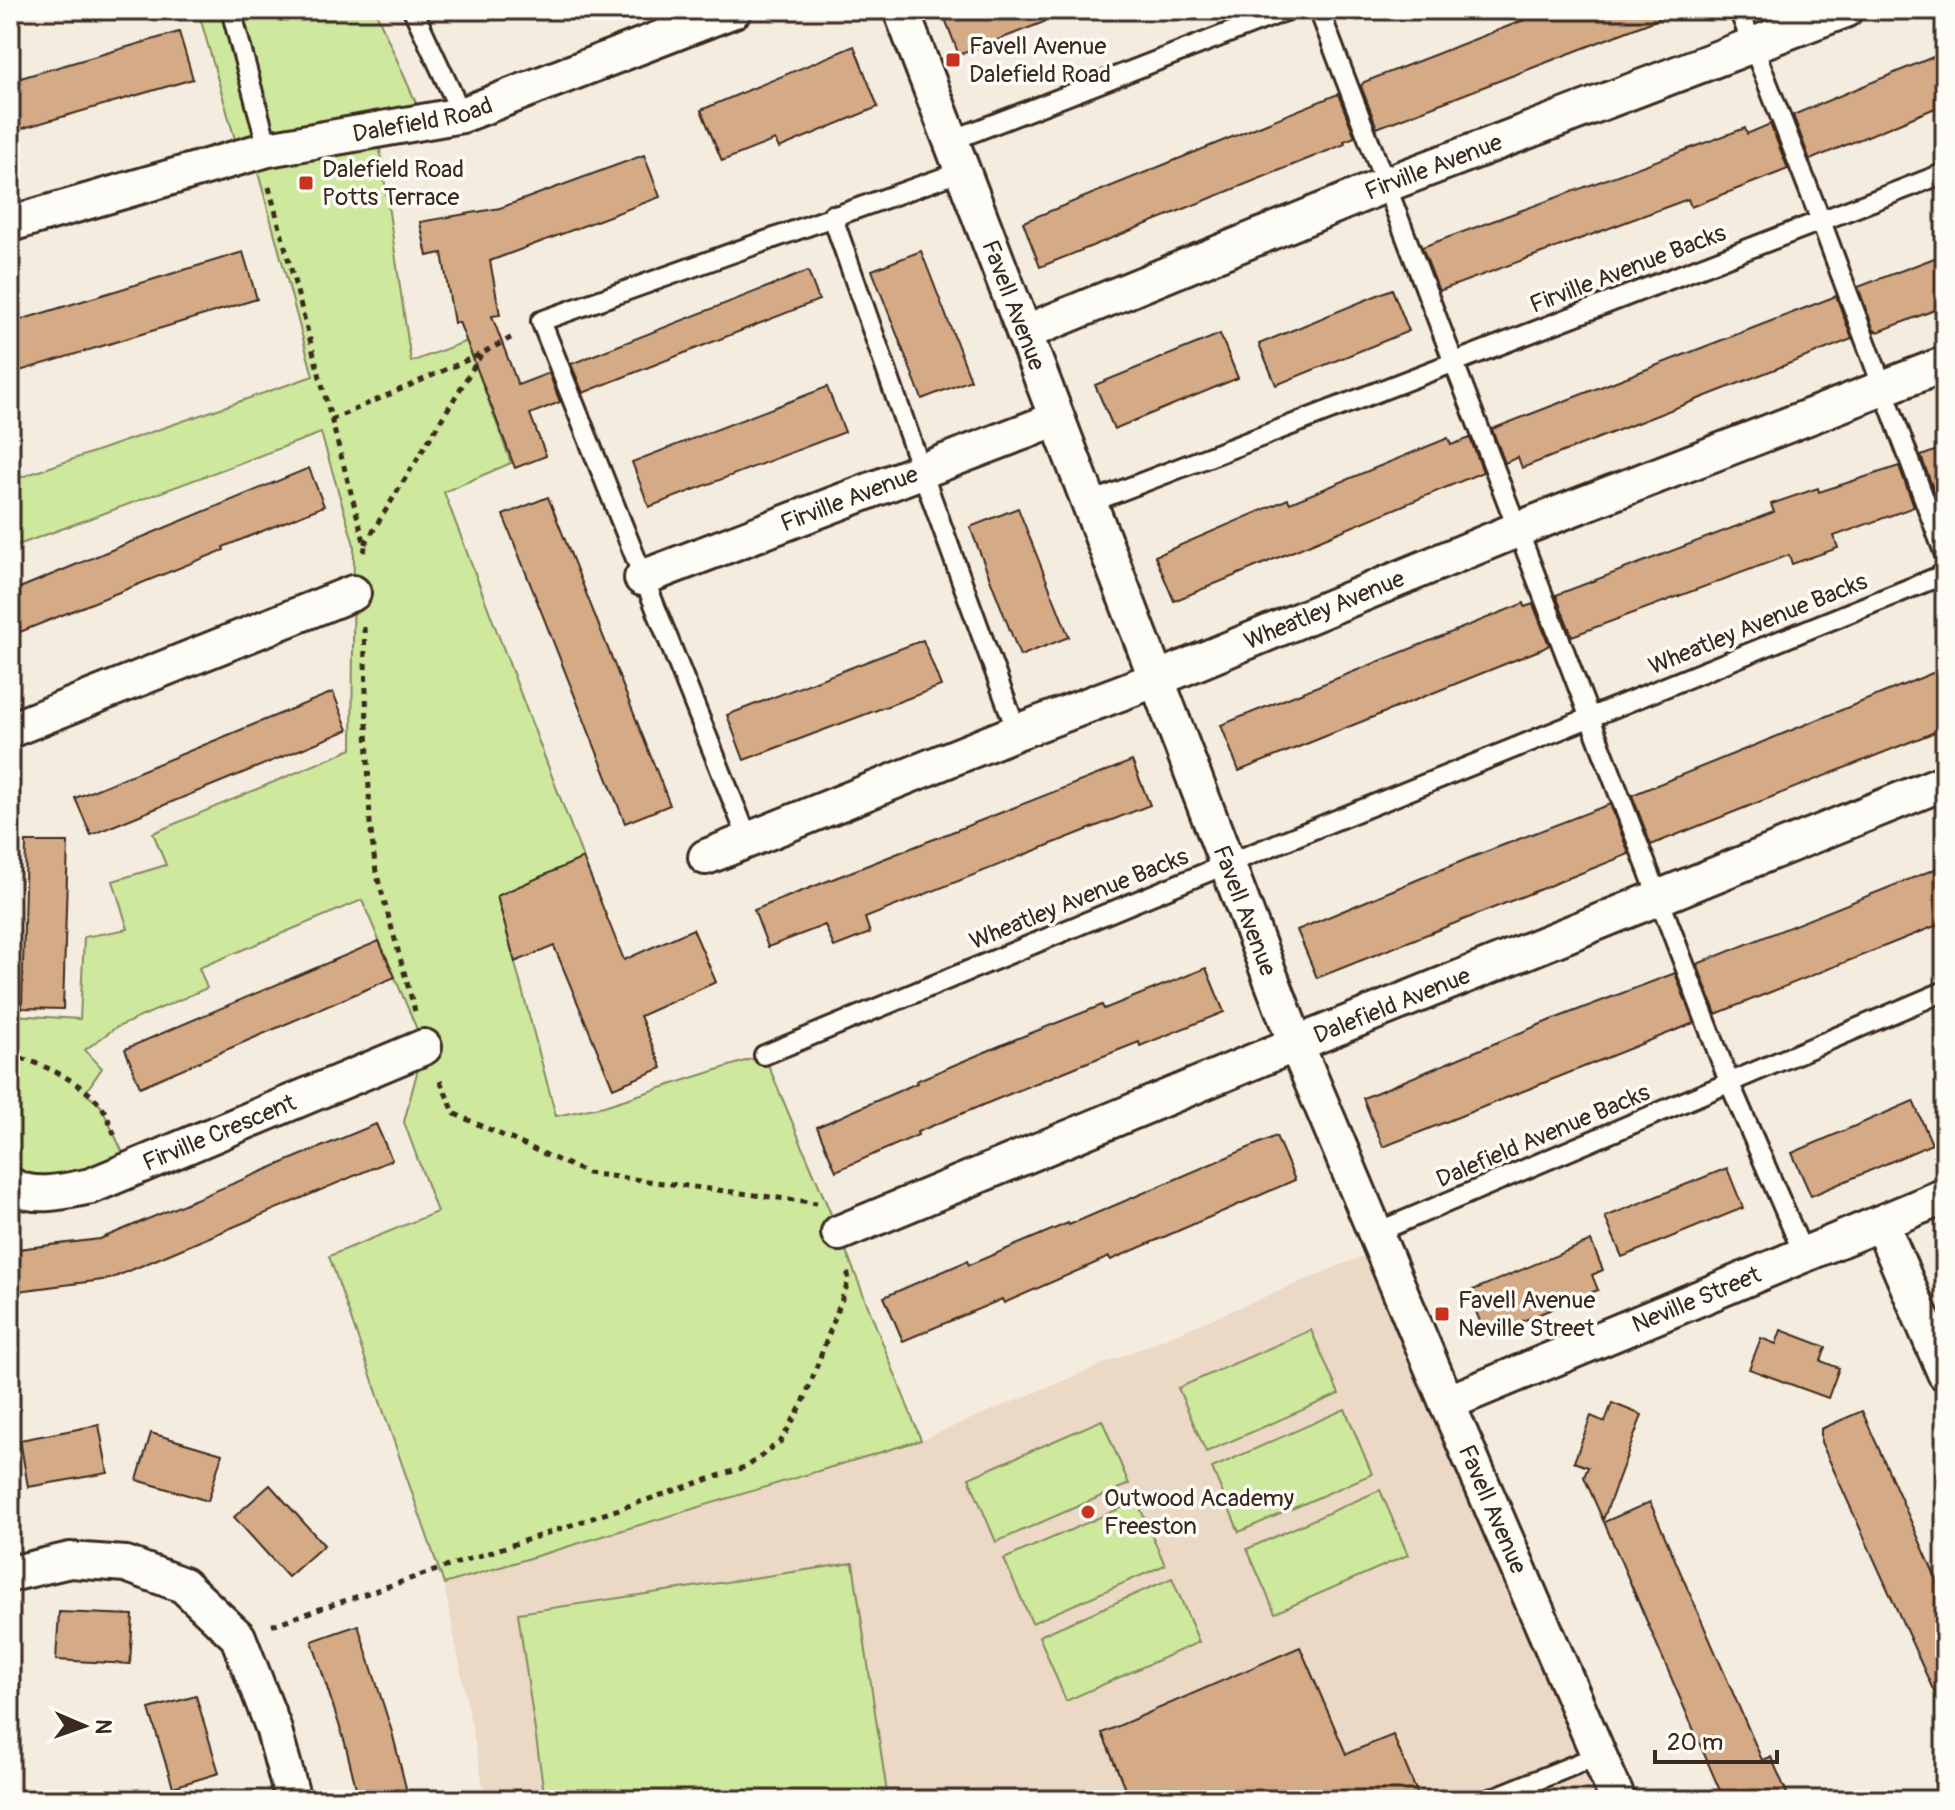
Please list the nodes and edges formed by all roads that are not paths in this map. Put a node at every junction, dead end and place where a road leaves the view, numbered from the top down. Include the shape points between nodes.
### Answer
1 (231, 10) edge
2 (413, 10) edge
3 (734, 10) edge
4 (901, 10) edge
5 (1288, 10) edge
6 (1319, 10) edge
7 (1739, 10) edge
8 (1845, 10) edge
9 (1753, 46) junction
10 (462, 115) junction
11 (264, 150) junction
12 (956, 156) junction
13 (1945, 173) edge
14 (1385, 185) junction
15 (832, 215) junction
16 (1821, 221) junction
17 (10, 224) edge
18 (1024, 333) junction
19 (1452, 363) junction
20 (1945, 364) edge
21 (1884, 389) junction
22 (1057, 419) junction
23 (922, 472) junction
24 (1089, 503) junction
25 (1519, 529) junction
26 (1945, 555) edge
27 (1945, 574) edge
28 (642, 578) junction
29 (358, 608) road end
30 (1157, 679) junction
31 (1590, 718) junction
32 (10, 730) edge
33 (1017, 732) junction
34 (1945, 782) edge
35 (748, 839) junction
36 (706, 857) dead end
37 (1227, 864) junction
38 (1659, 898) junction
39 (1945, 991) edge
40 (1296, 1044) junction
41 (424, 1047) road end
42 (764, 1055) dead end
43 (1730, 1084) junction
44 (10, 1185) edge
45 (1945, 1196) edge
46 (1881, 1223) junction
47 (839, 1233) road end
48 (1375, 1233) junction
49 (1804, 1255) junction
50 (1945, 1373) edge
51 (1447, 1403) junction
52 (10, 1574) edge
53 (1599, 1755) junction
54 (293, 1800) edge
55 (1488, 1800) edge
56 (1618, 1800) edge

1 - 11 lane
2 - 10 lane
3 - 10 street, Dalefield Road
4 - 12 street, Favell Avenue
5 - 12 lane
6 - 14 lane
7 - 9 lane
8 - 9 street, Firville Avenue
9 - 14 street, Firville Avenue
9 - 16 lane
10 - 11 street, Dalefield Road
11 - 17 street, Dalefield Road
12 - 15 lane
12 - 18 street, Favell Avenue
13 - 16 lane, Firville Avenue Backs
14 - 18 street, Firville Avenue
14 - 19 lane
15 - 23 lane
15 - 28 lane via 541,321
16 - 19 lane, Firville Avenue Backs
16 - 21 lane
18 - 22 street, Favell Avenue
19 - 24 lane, Firville Avenue Backs
19 - 25 lane
20 - 21 street, Wheatley Avenue
21 - 25 street, Wheatley Avenue
21 - 26 lane
22 - 23 street, Firville Avenue
22 - 24 street, Favell Avenue
23 - 28 street, Firville Avenue
23 - 33 lane
24 - 30 street, Favell Avenue
25 - 30 street, Wheatley Avenue
25 - 31 lane
27 - 31 lane, Wheatley Avenue Backs
28 - 35 lane
29 - 32 street
30 - 33 street, Wheatley Avenue
30 - 37 street, Favell Avenue
31 - 37 lane, Wheatley Avenue Backs
31 - 38 lane
33 - 35 street, Wheatley Avenue
34 - 38 street, Dalefield Avenue
35 - 36 street, Wheatley Avenue
37 - 40 street, Favell Avenue
37 - 42 lane, Wheatley Avenue Backs
38 - 40 street, Dalefield Avenue
38 - 43 lane
39 - 43 lane, Dalefield Avenue Backs
40 - 47 street, Dalefield Avenue
40 - 48 street, Favell Avenue
41 - 44 street, Firville Crescent via 91,1186 53,1194
43 - 48 lane, Dalefield Avenue Backs
43 - 49 lane
45 - 46 street, Neville Street
46 - 49 street, Neville Street
46 - 50 street
48 - 51 street, Favell Avenue
49 - 51 street, Neville Street
51 - 53 street, Favell Avenue
52 - 54 street via 70,1560 126,1564 183,1585 238,1637 273,1727
53 - 55 lane
53 - 56 street, Favell Avenue

